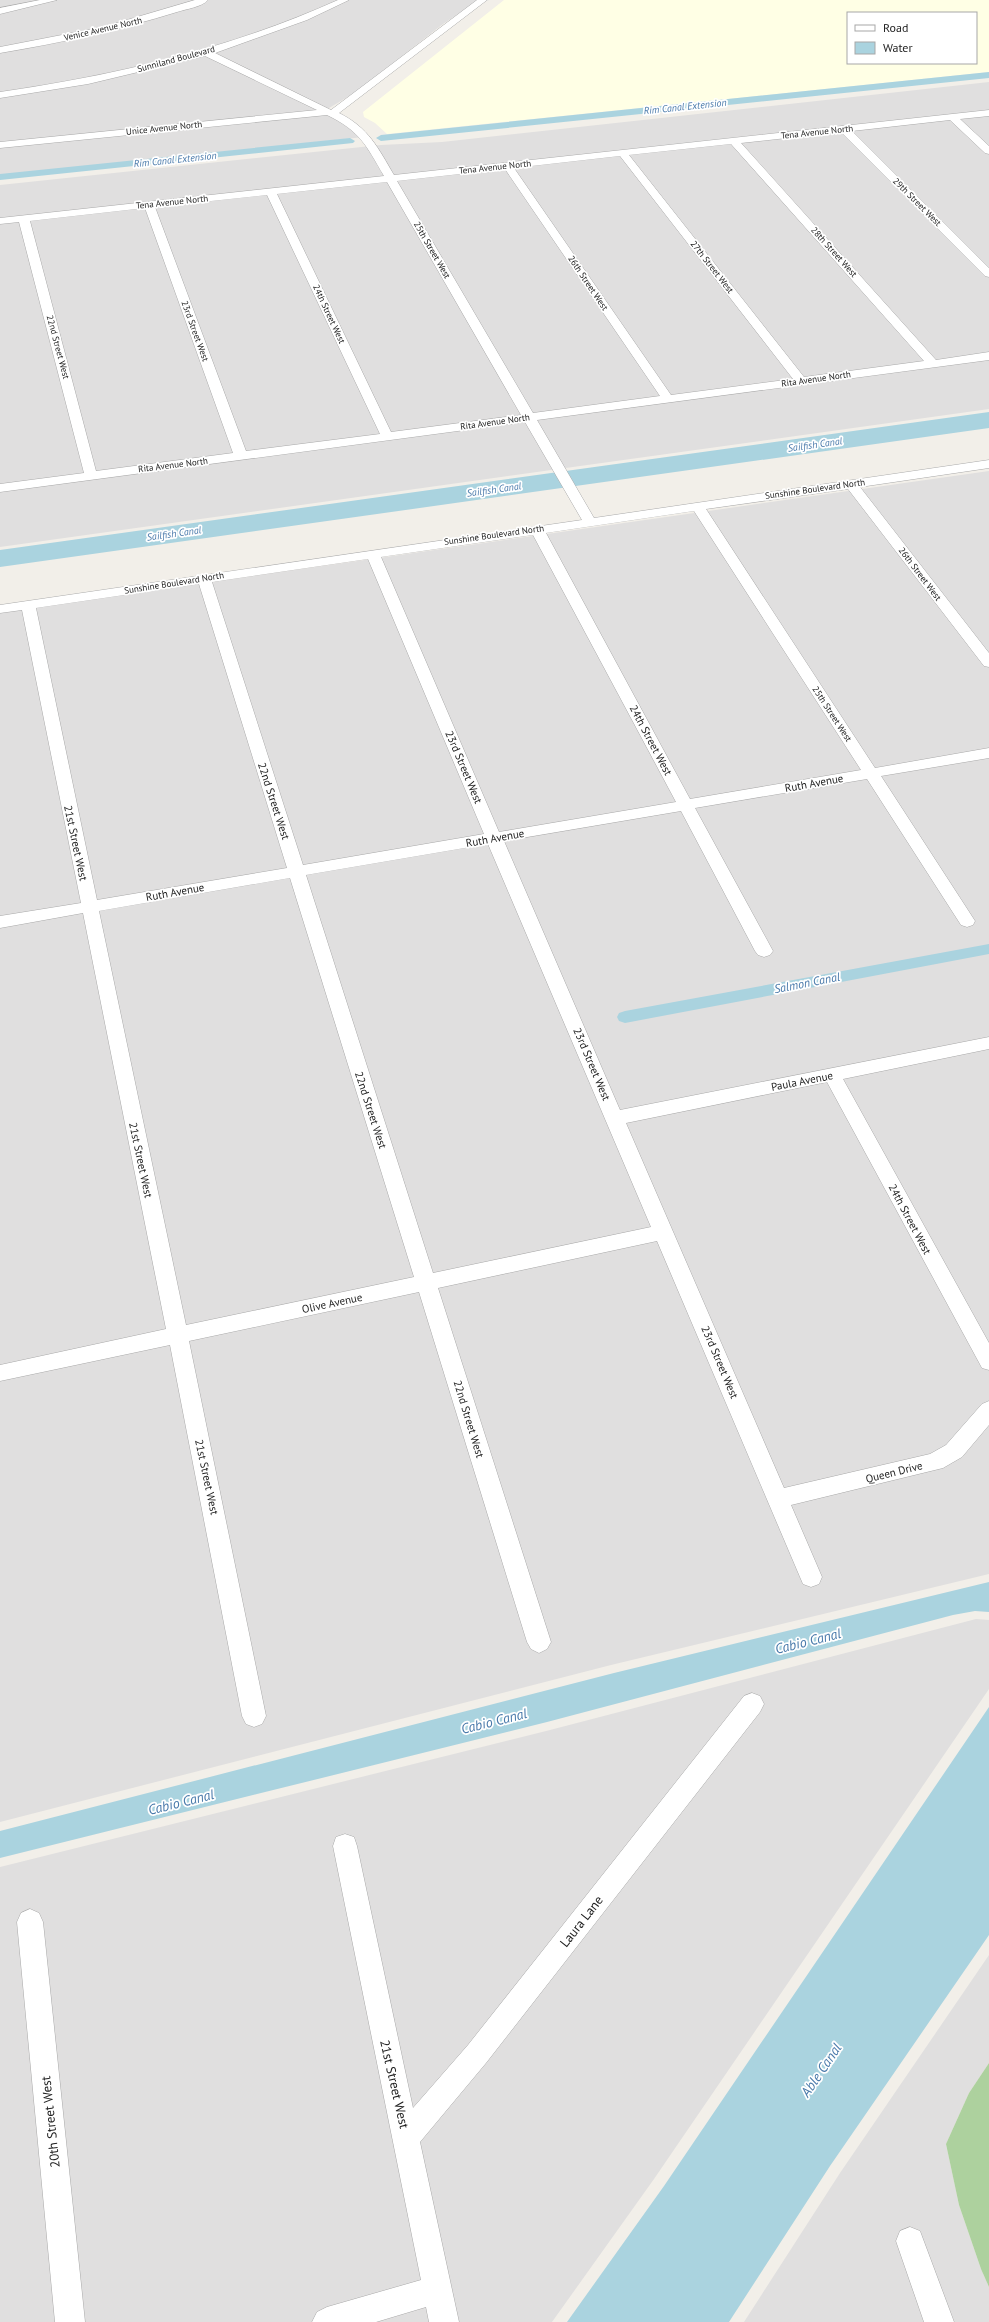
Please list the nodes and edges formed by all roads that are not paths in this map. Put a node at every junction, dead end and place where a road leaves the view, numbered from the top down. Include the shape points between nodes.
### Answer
1 (53, 0) edge
2 (204, 0) edge
3 (345, 0) edge
4 (483, 0) edge
5 (0, 11) edge
6 (0, 50) edge
7 (205, 52) junction
8 (0, 95) edge
9 (330, 113) junction
10 (989, 113) edge
11 (952, 117) junction
12 (844, 129) junction
13 (734, 141) junction
14 (0, 145) edge
15 (989, 151) edge
16 (623, 154) junction
17 (508, 166) junction
18 (391, 178) junction
19 (271, 192) junction
20 (149, 205) junction
21 (24, 219) junction
22 (0, 221) edge
23 (989, 274) edge
24 (989, 356) edge
25 (933, 364) junction
26 (801, 381) junction
27 (668, 399) junction
28 (528, 418) junction
29 (387, 436) junction
30 (241, 456) junction
31 (989, 464) edge
32 (91, 476) junction
33 (851, 484) junction
34 (0, 488) edge
35 (697, 506) junction
36 (589, 522) junction
37 (537, 529) junction
38 (372, 553) junction
39 (204, 578) junction
40 (28, 605) junction
41 (0, 609) edge
42 (989, 663) edge
43 (989, 753) edge
44 (871, 773) junction
45 (686, 805) junction
46 (495, 838) junction
47 (296, 872) junction
48 (90, 907) junction
49 (0, 922) edge
50 (967, 922) dead end
51 (764, 951) dead end
52 (989, 1043) edge
53 (832, 1075) junction
54 (616, 1118) junction
55 (663, 1232) junction
56 (426, 1283) junction
57 (177, 1336) junction
58 (989, 1362) edge
59 (0, 1373) edge
60 (989, 1410) edge
61 (778, 1499) junction
62 (811, 1576) dead end
63 (539, 1642) dead end
64 (752, 1704) dead end
65 (254, 1716) dead end
66 (345, 1846) dead end
67 (30, 1922) dead end
68 (407, 2137) junction
69 (910, 2241) dead end
70 (436, 2290) junction
71 (70, 2322) edge
72 (327, 2322) edge
73 (444, 2322) edge
74 (940, 2322) edge

1 - 5 street
2 - 6 street, Venice Avenue North via 124,24
3 - 7 street, Sunniland Boulevard via 288,25
4 - 9 street
7 - 8 street, Sunniland Boulevard via 108,76
7 - 9 street, 25th Street West
9 - 14 street, Unice Avenue North
9 - 18 street, 25th Street West via 355,126 367,138
10 - 11 street, Tena Avenue North
11 - 12 street, Tena Avenue North
11 - 15 street
12 - 13 street, Tena Avenue North
12 - 23 street, 29th Street West
13 - 16 street, Tena Avenue North
13 - 25 street, 28th Street West
16 - 17 street, Tena Avenue North
16 - 26 street, 27th Street West
17 - 18 street, Tena Avenue North
17 - 27 street, 26th Street West
18 - 19 street, Tena Avenue North
18 - 28 street, 25th Street West
19 - 20 street, Tena Avenue North
19 - 29 street, 24th Street West
20 - 21 street, Tena Avenue North
20 - 30 street, 23rd Street West
21 - 22 street, Tena Avenue North
21 - 32 street, 22nd Street West
24 - 25 street, Rita Avenue North
25 - 26 street, Rita Avenue North
26 - 27 street, Rita Avenue North
27 - 28 street, Rita Avenue North
28 - 29 street, Rita Avenue North
28 - 36 street, 25th Street West
29 - 30 street, Rita Avenue North
30 - 32 street, Rita Avenue North
31 - 33 street, Sunshine Boulevard North
32 - 34 street, Rita Avenue North
33 - 35 street, Sunshine Boulevard North
33 - 42 street, 26th Street West
35 - 36 street, Sunshine Boulevard North
35 - 44 street, 25th Street West
36 - 37 street, Sunshine Boulevard North
37 - 38 street, Sunshine Boulevard North
37 - 45 street, 24th Street West
38 - 39 street, Sunshine Boulevard North
38 - 46 street, 23rd Street West
39 - 40 street, Sunshine Boulevard North
39 - 47 street, 22nd Street West
40 - 41 street, Sunshine Boulevard North
40 - 48 street, 21st Street West
43 - 44 street, Ruth Avenue
44 - 45 street, Ruth Avenue
44 - 50 street, 25th Street West
45 - 46 street, Ruth Avenue
45 - 51 street, 24th Street West
46 - 47 street, Ruth Avenue
46 - 54 street, 23rd Street West
47 - 48 street, Ruth Avenue
47 - 56 street, 22nd Street West
48 - 49 street, Ruth Avenue
48 - 57 street, 21st Street West
52 - 53 street, Paula Avenue
53 - 54 street, Paula Avenue
53 - 58 street, 24th Street West
54 - 55 street, 23rd Street West
55 - 56 street, Olive Avenue
55 - 61 street, 23rd Street West
56 - 57 street, Olive Avenue
56 - 63 street, 22nd Street West
57 - 59 street, Olive Avenue
57 - 65 street, 21st Street West
60 - 61 street, Queen Drive via 954,1451 935,1462
61 - 62 street, 23rd Street West
64 - 68 street, Laura Lane via 477,2054
66 - 68 street, 21st Street West
67 - 71 street, 20th Street West
68 - 70 street, 21st Street West
69 - 74 street
70 - 72 street
70 - 73 street, 21st Street West

